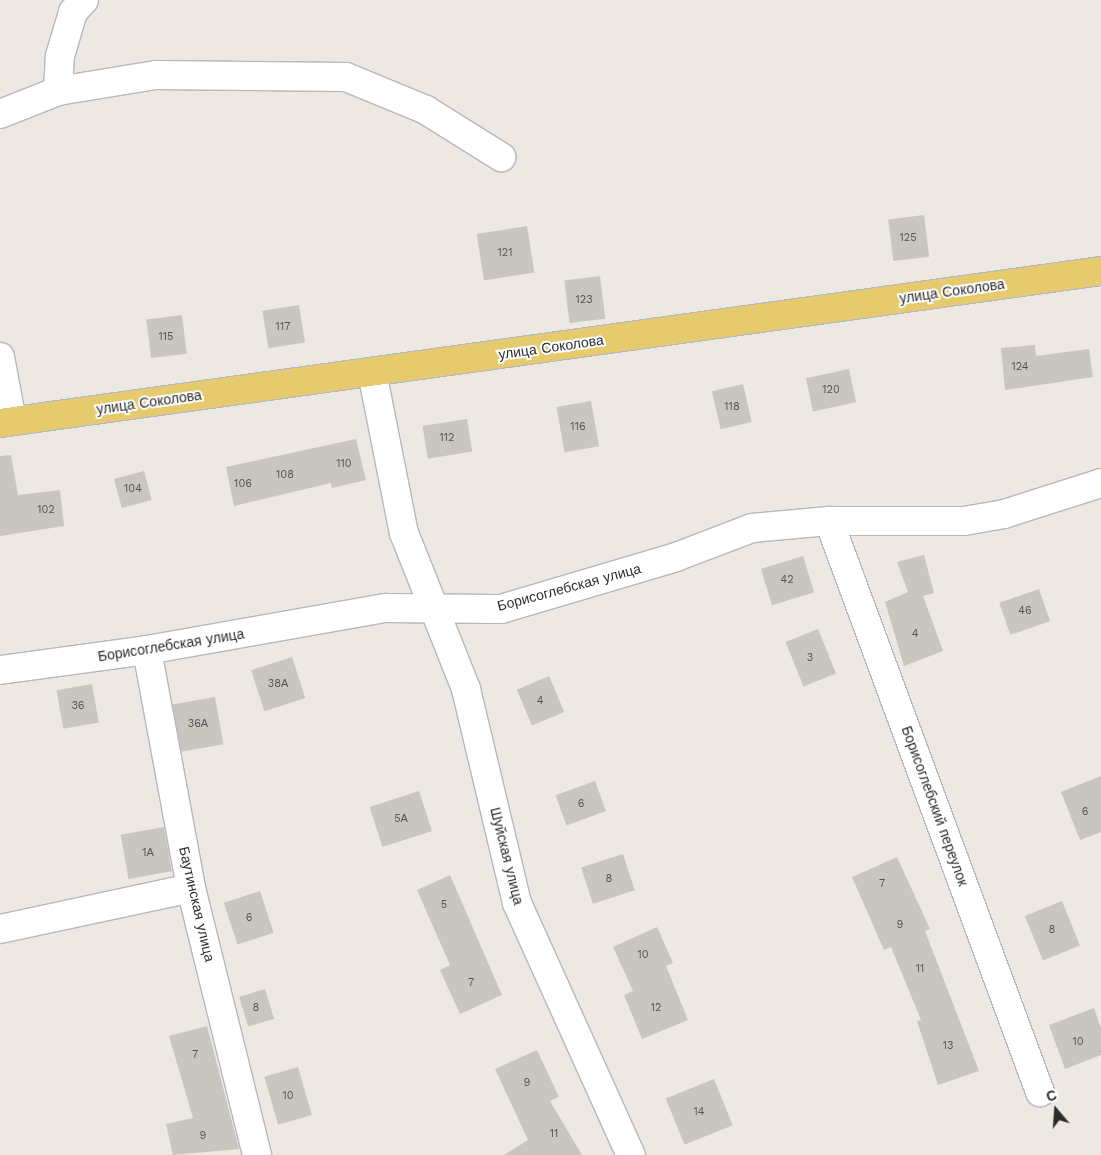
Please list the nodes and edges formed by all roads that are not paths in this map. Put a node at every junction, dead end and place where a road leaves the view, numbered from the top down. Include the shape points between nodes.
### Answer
1 (84, 0) edge
2 (58, 91) junction
3 (0, 114) edge
4 (501, 157) dead end
5 (1101, 271) edge
6 (0, 357) edge
7 (372, 372) junction
8 (6, 422) edge
9 (1101, 483) edge
10 (829, 521) junction
11 (429, 605) junction
12 (147, 650) junction
13 (0, 670) edge
14 (191, 888) junction
15 (0, 929) edge
16 (1040, 1092) dead end
17 (258, 1155) edge
18 (632, 1155) edge

1 - 2 street via 73,12 65,38
2 - 3 street
2 - 4 street via 156,75 346,77 426,110
5 - 7 main road, улица Соколова
6 - 8 street
7 - 8 main road, улица Соколова
7 - 11 street, Шуйская улица via 404,533
9 - 10 street, Борисоглебская улица via 1004,514 964,521
10 - 11 street, Борисоглебская улица via 752,528 676,558 501,609
10 - 16 street, Борисоглебский переулок
11 - 12 street, Борисоглебская улица via 386,608
11 - 18 street, Шуйская улица via 466,690 517,902
12 - 13 street, Борисоглебская улица
12 - 14 street, Баутинская улица
14 - 15 street
14 - 17 street, Баутинская улица

